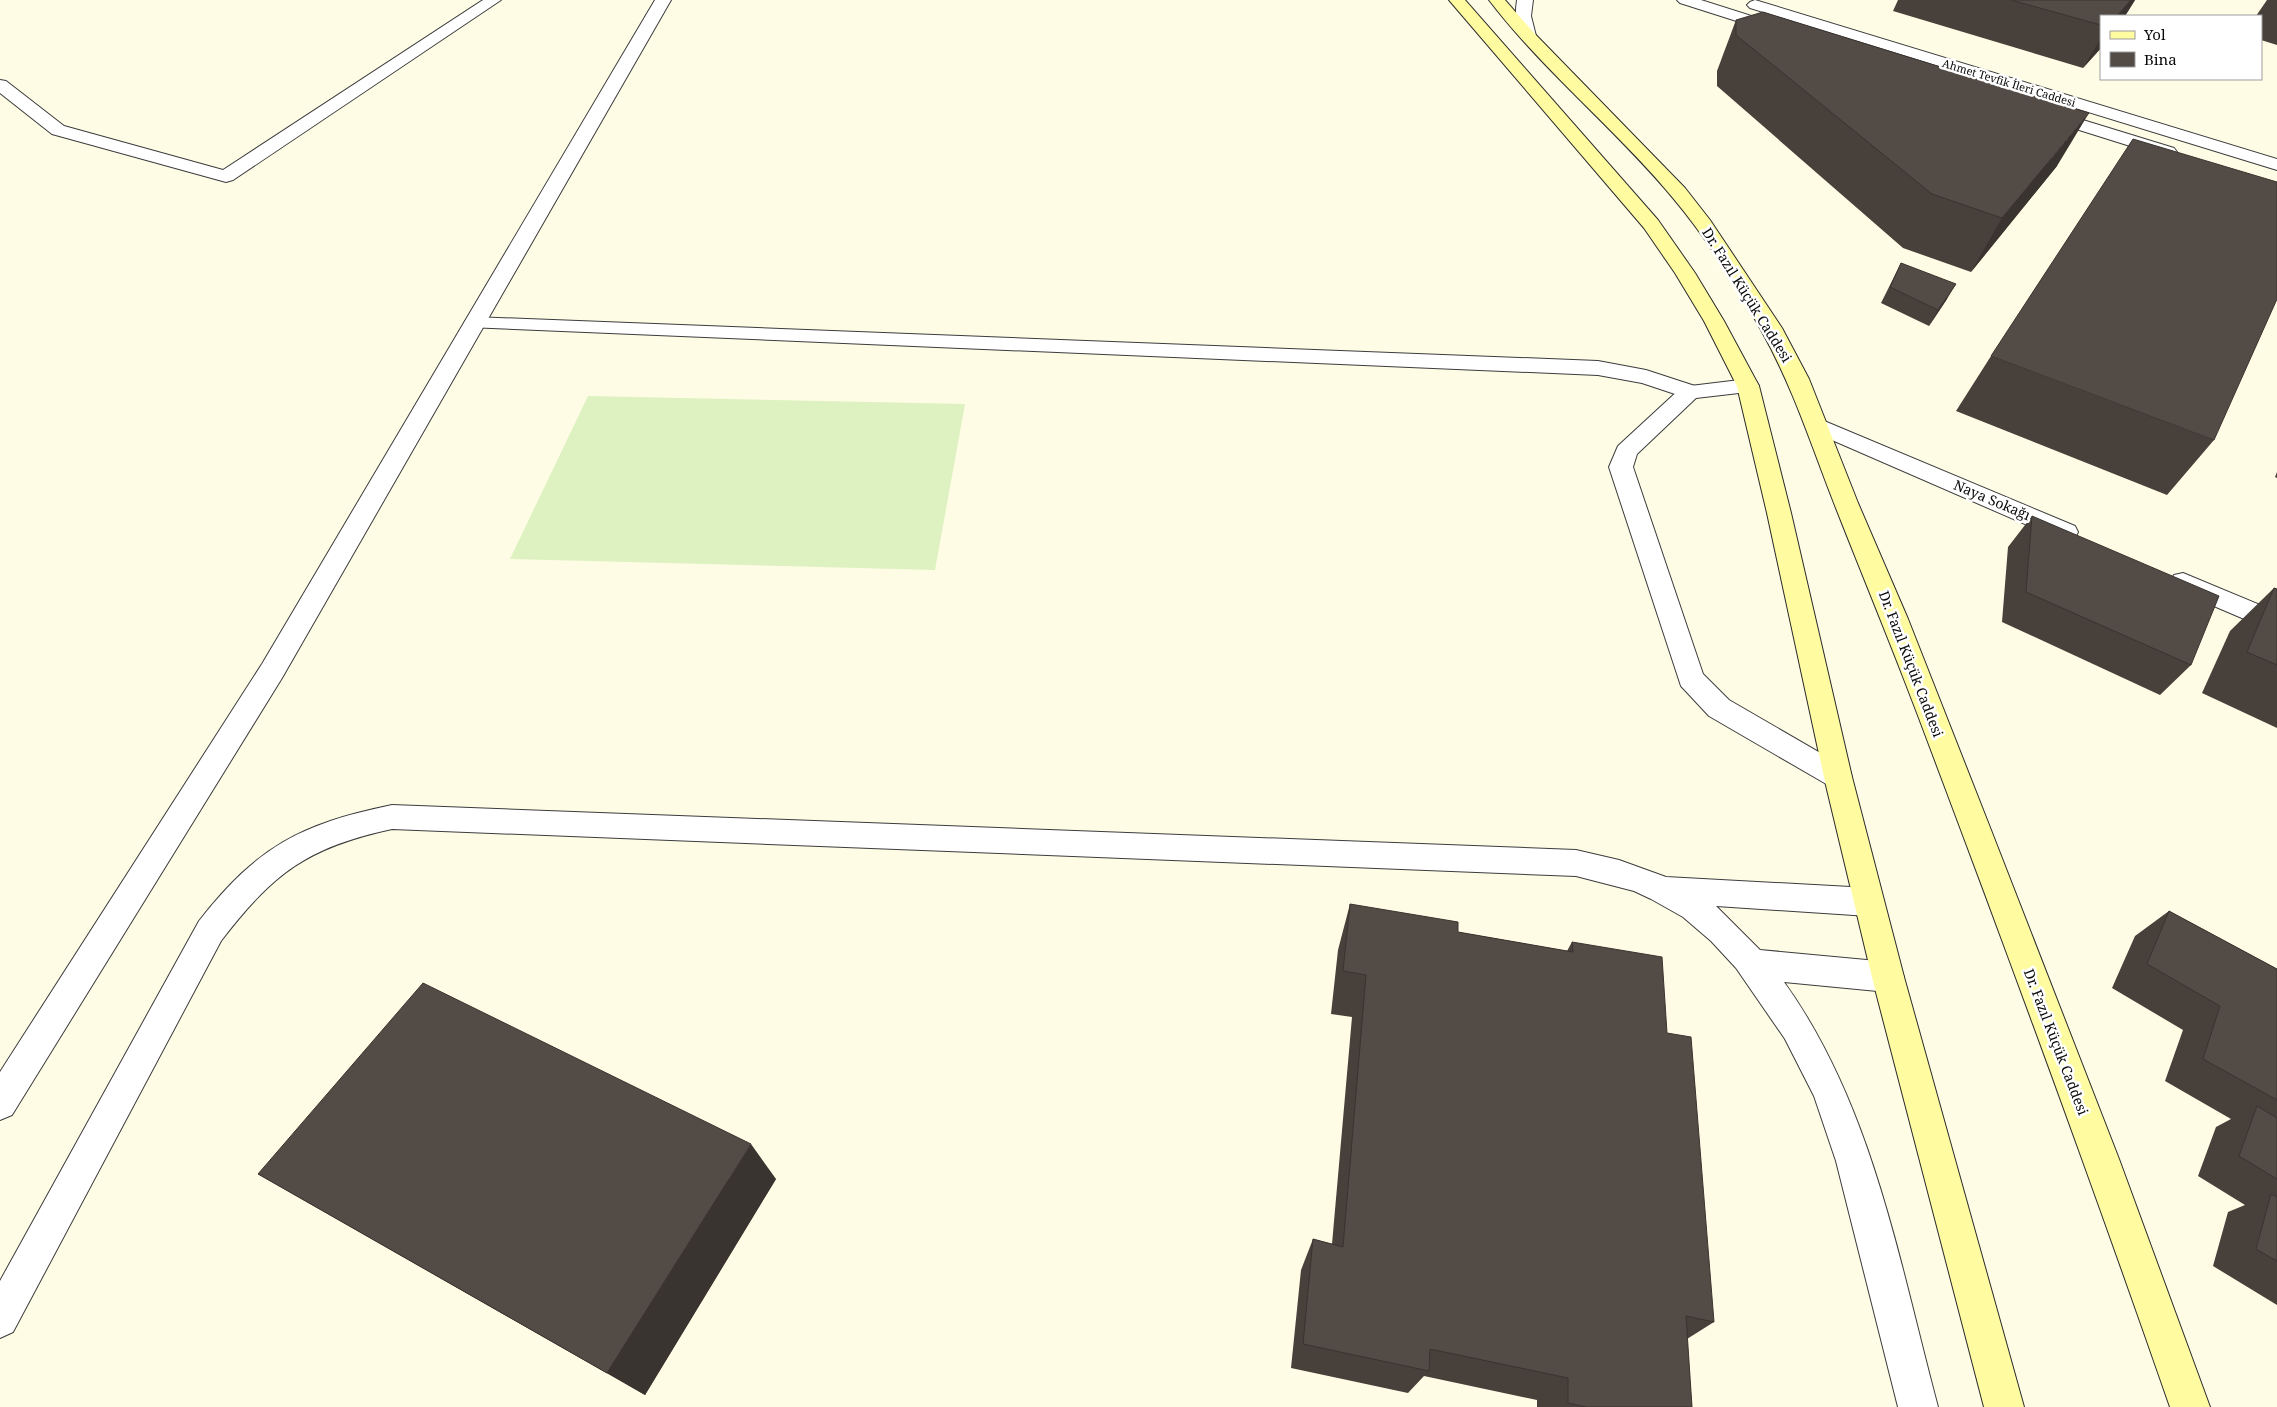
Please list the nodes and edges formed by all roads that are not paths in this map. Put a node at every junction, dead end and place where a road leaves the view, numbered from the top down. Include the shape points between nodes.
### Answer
1 (494, 0) edge
2 (663, 0) edge
3 (1457, 0) edge
4 (1497, 0) edge
5 (1525, 0) edge
6 (1740, 0) edge
7 (1688, 1) edge
8 (1790, 33) edge
9 (1528, 36) junction
10 (0, 85) edge
11 (2036, 111) edge
12 (2185, 158) edge
13 (2277, 165) edge
14 (474, 323) junction
15 (1748, 386) junction
16 (1690, 392) junction
17 (1817, 425) junction
18 (2084, 540) edge
19 (2167, 575) edge
20 (2277, 623) edge
21 (1838, 778) junction
22 (1663, 890) junction
23 (1869, 902) junction
24 (1752, 964) junction
25 (1888, 976) junction
26 (0, 1103) edge
27 (0, 1319) edge
28 (1918, 1407) edge
29 (2004, 1407) edge
30 (2190, 1407) edge

1 - 10 street via 226,176 58,130
2 - 14 street
3 - 15 main road via 1651,224 1714,321
4 - 9 main road, Dr. Fazıl Küçük Caddesi
5 - 9 street via 1523,16
6 - 13 street, Ahmet Tevfik İleri Caddesi
7 - 8 street
9 - 17 main road, Dr. Fazıl Küçük Caddesi via 1678,192 1703,224 1771,328 1798,379
11 - 12 street, Ahmet Tevfik İleri Caddesi
14 - 16 street via 1598,368 1646,377
14 - 26 street via 272,671
15 - 16 street
15 - 21 main road
16 - 21 street via 1626,451 1621,467 1691,679 1719,708
17 - 18 street, Naya Sokağı
17 - 30 main road, Dr. Fazıl Küçük Caddesi via 1902,637 2101,1159
19 - 20 street
21 - 23 main road
22 - 23 street
22 - 24 street via 1696,910 1726,935
22 - 27 street via 1620,872 1576,863 392,817 356,823 320,836 277,861 237,896 210,931
23 - 25 main road
24 - 25 street
24 - 28 street via 1820,1069 1841,1120 1858,1171
25 - 29 main road

